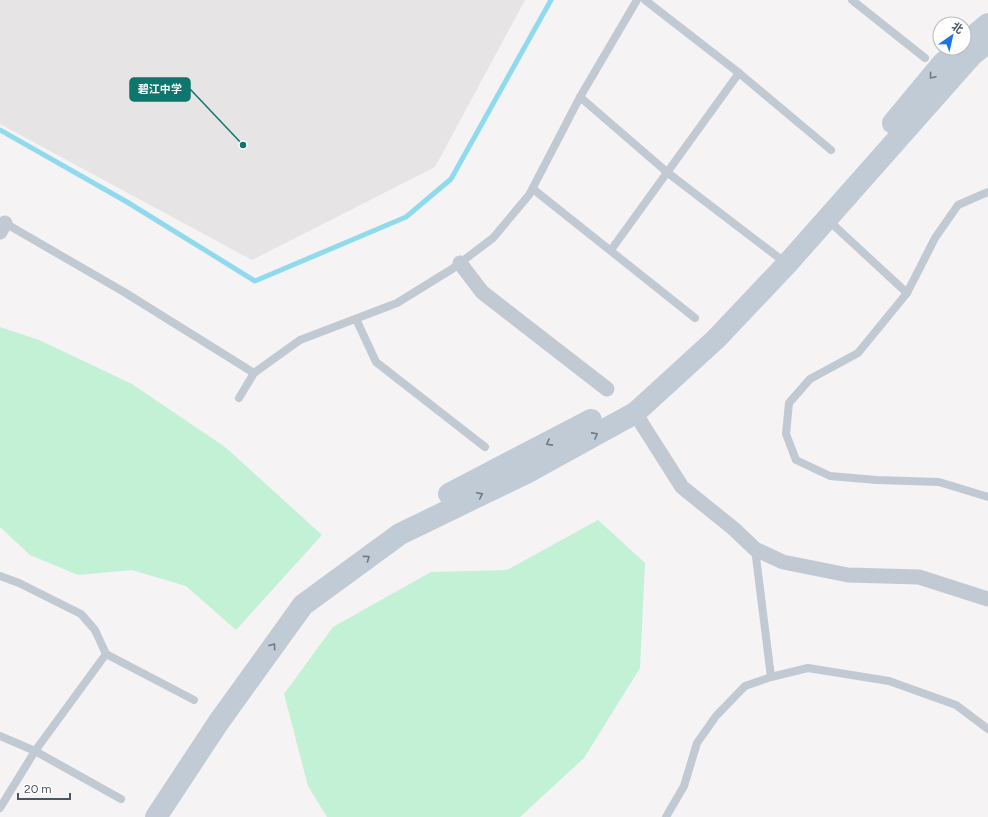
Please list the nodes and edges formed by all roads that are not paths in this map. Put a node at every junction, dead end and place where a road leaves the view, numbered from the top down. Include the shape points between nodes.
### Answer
1 (637, 0) edge
2 (645, 0) edge
3 (852, 0) edge
4 (988, 24) edge
5 (972, 37) edge
6 (988, 42) edge
7 (951, 56) edge
8 (925, 58) dead end
9 (739, 73) junction
10 (580, 97) junction
11 (831, 150) dead end
12 (668, 173) junction
13 (533, 189) junction
14 (988, 192) edge
15 (827, 220) junction
16 (2, 225) edge
17 (611, 250) junction
18 (783, 261) junction
19 (460, 263) junction
20 (907, 293) junction
21 (356, 318) junction
22 (695, 318) dead end
23 (254, 374) junction
24 (607, 389) dead end
25 (239, 398) dead end
26 (635, 413) junction
27 (485, 447) dead end
28 (988, 497) edge
29 (755, 550) junction
30 (0, 576) edge
31 (988, 599) edge
32 (106, 654) junction
33 (771, 677) junction
34 (194, 700) dead end
35 (988, 729) edge
36 (0, 736) edge
37 (35, 751) junction
38 (121, 799) dead end
39 (0, 808) edge
40 (141, 817) edge
41 (156, 817) edge
42 (666, 817) edge

1 - 10 lane
2 - 9 lane
3 - 8 lane
4 - 5 main road
6 - 15 main road via 972,55
7 -> 18 main road
9 - 11 lane
9 - 12 lane
10 - 12 lane
10 - 13 lane
12 - 17 lane
12 - 18 lane
13 - 17 lane
13 - 19 lane via 493,238
14 - 20 lane via 958,205 934,238
15 - 18 main road
15 - 20 lane
16 - 23 lane via 124,292
17 - 22 lane
18 - 26 main road via 716,339
18 -> 40 main road via 632,399 439,499 371,538 296,594 262,636
19 - 21 lane via 397,303
19 - 24 street via 482,292
20 - 28 lane via 858,353 810,379 789,403 786,434 796,460 830,476 939,482
21 - 23 lane via 300,340
21 - 27 lane via 376,362
23 - 25 lane
26 - 29 street via 682,486
41 -> 26 main road via 218,723 303,605 400,534 526,473
29 - 31 street via 783,562 848,575 919,577
29 - 33 lane
30 - 32 lane via 81,614 95,630
32 - 34 lane
32 - 37 lane
33 - 35 lane via 808,668 889,681 956,705
33 - 42 lane via 745,686 716,716 697,743 684,786
36 - 37 lane
37 - 38 lane
37 - 39 lane

